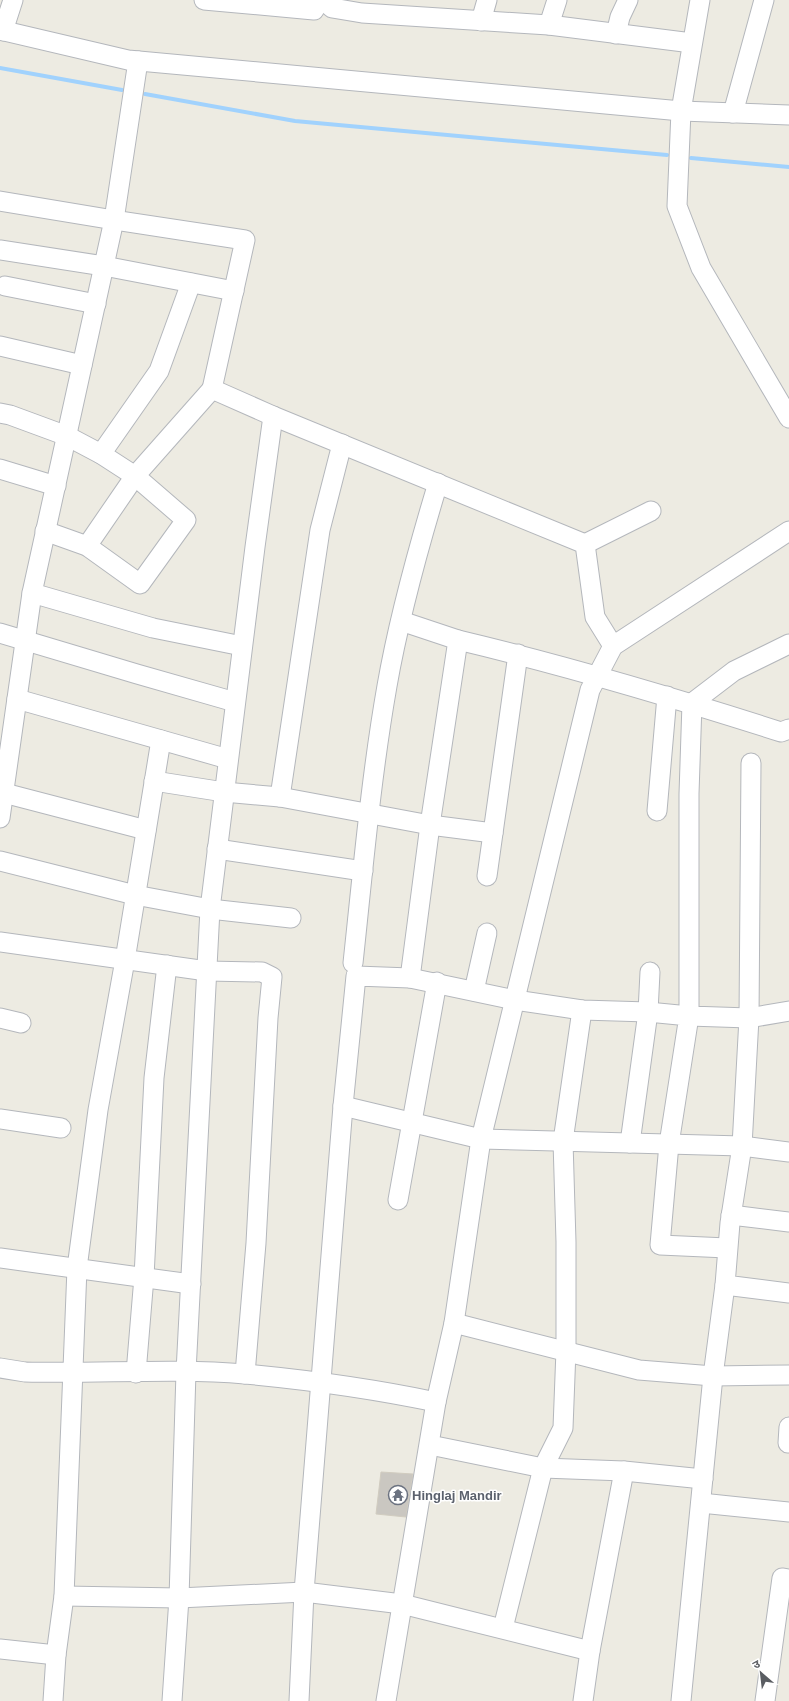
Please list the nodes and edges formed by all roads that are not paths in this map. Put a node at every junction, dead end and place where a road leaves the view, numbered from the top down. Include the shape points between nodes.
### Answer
1 (13, 0) edge
2 (204, 0) edge
3 (320, 0) edge
4 (323, 0) edge
5 (487, 0) edge
6 (557, 0) edge
7 (628, 0) edge
8 (700, 0) edge
9 (764, 0) edge
10 (363, 6) edge
11 (414, 8) edge
12 (481, 21) junction
13 (549, 25) junction
14 (2, 30) edge
15 (616, 34) junction
16 (692, 43) junction
17 (138, 61) junction
18 (681, 111) junction
19 (733, 113) junction
20 (789, 115) edge
21 (0, 201) edge
22 (114, 220) junction
23 (0, 250) edge
24 (104, 266) junction
25 (190, 283) junction
26 (5, 286) dead end
27 (234, 291) junction
28 (96, 304) junction
29 (0, 346) edge
30 (82, 365) junction
31 (212, 389) junction
32 (0, 414) edge
33 (273, 416) junction
34 (789, 418) edge
35 (67, 436) junction
36 (342, 444) junction
37 (101, 454) junction
38 (0, 469) edge
39 (135, 476) junction
40 (438, 483) junction
41 (56, 486) junction
42 (651, 511) dead end
43 (46, 531) junction
44 (789, 531) edge
45 (585, 544) junction
46 (87, 546) junction
47 (32, 593) junction
48 (401, 621) junction
49 (0, 633) edge
50 (25, 639) junction
51 (458, 640) junction
52 (789, 644) edge
53 (242, 646) junction
54 (613, 646) junction
55 (518, 654) junction
56 (597, 676) junction
57 (668, 696) junction
58 (17, 699) junction
59 (235, 702) junction
60 (692, 703) junction
61 (789, 729) edge
62 (161, 740) junction
63 (228, 759) junction
64 (750, 762) dead end
65 (154, 781) junction
66 (224, 792) junction
67 (4, 793) junction
68 (280, 797) junction
69 (657, 811) dead end
70 (368, 814) junction
71 (0, 818) edge
72 (430, 824) junction
73 (146, 830) junction
74 (493, 833) junction
75 (217, 849) junction
76 (0, 861) edge
77 (363, 871) junction
78 (487, 876) dead end
79 (135, 895) junction
80 (210, 909) junction
81 (291, 918) dead end
82 (487, 933) dead end
83 (0, 942) edge
84 (125, 960) junction
85 (353, 963) dead end
86 (166, 965) junction
87 (207, 971) junction
88 (650, 972) dead end
89 (410, 978) junction
90 (437, 982) junction
91 (474, 991) junction
92 (515, 1000) junction
93 (582, 1010) junction
94 (789, 1011) edge
95 (648, 1012) junction
96 (689, 1016) junction
97 (0, 1018) edge
98 (749, 1018) junction
99 (21, 1023) dead end
100 (343, 1106) junction
101 (0, 1119) edge
102 (412, 1122) junction
103 (61, 1128) dead end
104 (481, 1139) junction
105 (563, 1141) junction
106 (630, 1143) junction
107 (669, 1144) junction
108 (742, 1146) junction
109 (789, 1152) edge
110 (398, 1200) dead end
111 (731, 1215) junction
112 (789, 1222) edge
113 (727, 1248) junction
114 (0, 1258) edge
115 (77, 1268) junction
116 (144, 1277) junction
117 (191, 1284) junction
118 (725, 1285) junction
119 (789, 1293) edge
120 (454, 1323) junction
121 (566, 1350) junction
122 (0, 1368) edge
123 (136, 1372) junction
124 (186, 1372) junction
125 (73, 1373) junction
126 (245, 1374) junction
127 (713, 1376) junction
128 (789, 1376) edge
129 (322, 1383) junction
130 (436, 1402) junction
131 (789, 1427) edge
132 (789, 1443) edge
133 (430, 1444) junction
134 (542, 1468) junction
135 (624, 1471) junction
136 (703, 1478) junction
137 (701, 1503) junction
138 (789, 1512) edge
139 (789, 1579) edge
140 (304, 1592) junction
141 (64, 1596) junction
142 (179, 1598) junction
143 (402, 1604) junction
144 (503, 1628) junction
145 (0, 1649) edge
146 (590, 1651) junction
147 (56, 1655) junction
148 (390, 1700) edge
149 (53, 1701) edge
150 (172, 1701) edge
151 (299, 1701) edge
152 (583, 1701) edge
153 (681, 1701) edge
154 (765, 1701) edge

1 - 14 street
2 - 3 street via 314,10
4 - 10 street via 332,8
5 - 12 street
6 - 13 street
7 - 15 street
8 - 16 street
9 - 19 street
10 - 11 street
11 - 12 street
12 - 13 street
13 - 15 street
14 - 17 street
15 - 16 street
16 - 18 street
17 - 18 street
17 - 22 street
18 - 19 street
18 - 34 street via 677,206 701,268
19 - 20 street
21 - 22 street
22 - 24 street
22 - 27 street via 245,240
23 - 24 street
24 - 25 street
24 - 28 street
25 - 27 street
25 - 37 street via 159,371
26 - 28 street
27 - 31 street
28 - 30 street
29 - 30 street
30 - 35 street
31 - 33 street
31 - 39 street
32 - 35 street via 10,415
33 - 36 street
33 - 53 street
35 - 37 street
35 - 41 street
36 - 40 street
36 - 68 street via 320,530
37 - 39 street
38 - 41 street
39 - 46 street
39 - 46 street via 186,520 140,584
40 - 45 street
40 - 48 street
41 - 43 street
42 - 45 street
43 - 46 street
43 - 47 street
44 - 54 street
45 - 54 street via 595,617
47 - 50 street
47 - 53 street via 153,628
48 - 51 street
48 - 70 street via 387,686
49 - 50 street
50 - 58 street
50 - 59 street
51 - 55 street
51 - 72 street
52 - 60 street via 734,671
53 - 59 street
54 - 56 street
55 - 56 street
55 - 74 street
56 - 57 street
56 - 92 street via 590,690
57 - 60 street
57 - 69 street
58 - 62 street
58 - 67 street
59 - 63 street
60 - 61 street via 781,732
60 - 96 street via 689,794
62 - 63 street
62 - 65 street
63 - 66 street
64 - 98 street
65 - 66 street
65 - 73 street
66 - 68 street
66 - 75 street
67 - 71 street
67 - 73 street
68 - 70 street
70 - 72 street
70 - 77 street
72 - 74 street
72 - 89 street
73 - 79 street
74 - 78 street
75 - 77 street
75 - 80 street
76 - 79 street
77 - 85 street
79 - 80 street
79 - 84 street
80 - 81 street
80 - 87 street
82 - 91 street
83 - 84 street
84 - 86 street
84 - 115 street via 98,1110
86 - 87 street
86 - 116 street via 154,1078
87 - 117 street
87 - 126 street via 262,972 272,977 256,1243
88 - 95 street
89 - 90 street
89 - 100 street via 356,976
90 - 91 street
90 - 102 street
91 - 92 street
92 - 93 street
92 - 104 street
93 - 95 street
93 - 105 street
94 - 98 street
95 - 96 street
95 - 106 street
96 - 98 street
96 - 107 street
97 - 99 street
98 - 108 street
100 - 102 street
100 - 129 street
101 - 103 street
102 - 104 street
102 - 110 street
104 - 105 street
104 - 120 street
105 - 106 street
105 - 121 street
106 - 107 street
107 - 108 street
107 - 113 street via 660,1245
108 - 109 street
108 - 111 street
111 - 112 street
111 - 113 street
113 - 118 street
114 - 115 street
115 - 116 street
115 - 125 street
116 - 117 street
116 - 123 street
117 - 124 street
118 - 119 street
118 - 127 street
120 - 121 street
120 - 130 street
121 - 127 street via 639,1370
121 - 134 street via 563,1428
122 - 125 street via 24,1372
123 - 124 street
123 - 125 street
124 - 126 street
124 - 142 street
125 - 141 street
126 - 129 street
127 - 128 street
127 - 136 street
129 - 130 street
129 - 140 street
130 - 133 street
131 - 132 street
133 - 134 street
133 - 143 street
134 - 135 street
134 - 144 street
135 - 136 street
135 - 146 street
136 - 137 street
137 - 138 street
137 - 153 street
139 - 154 street via 782,1578
140 - 142 street
140 - 143 street
140 - 151 street
141 - 142 street
141 - 147 street
142 - 150 street
143 - 144 street
143 - 148 street
144 - 146 street
145 - 147 street
146 - 152 street
147 - 149 street

